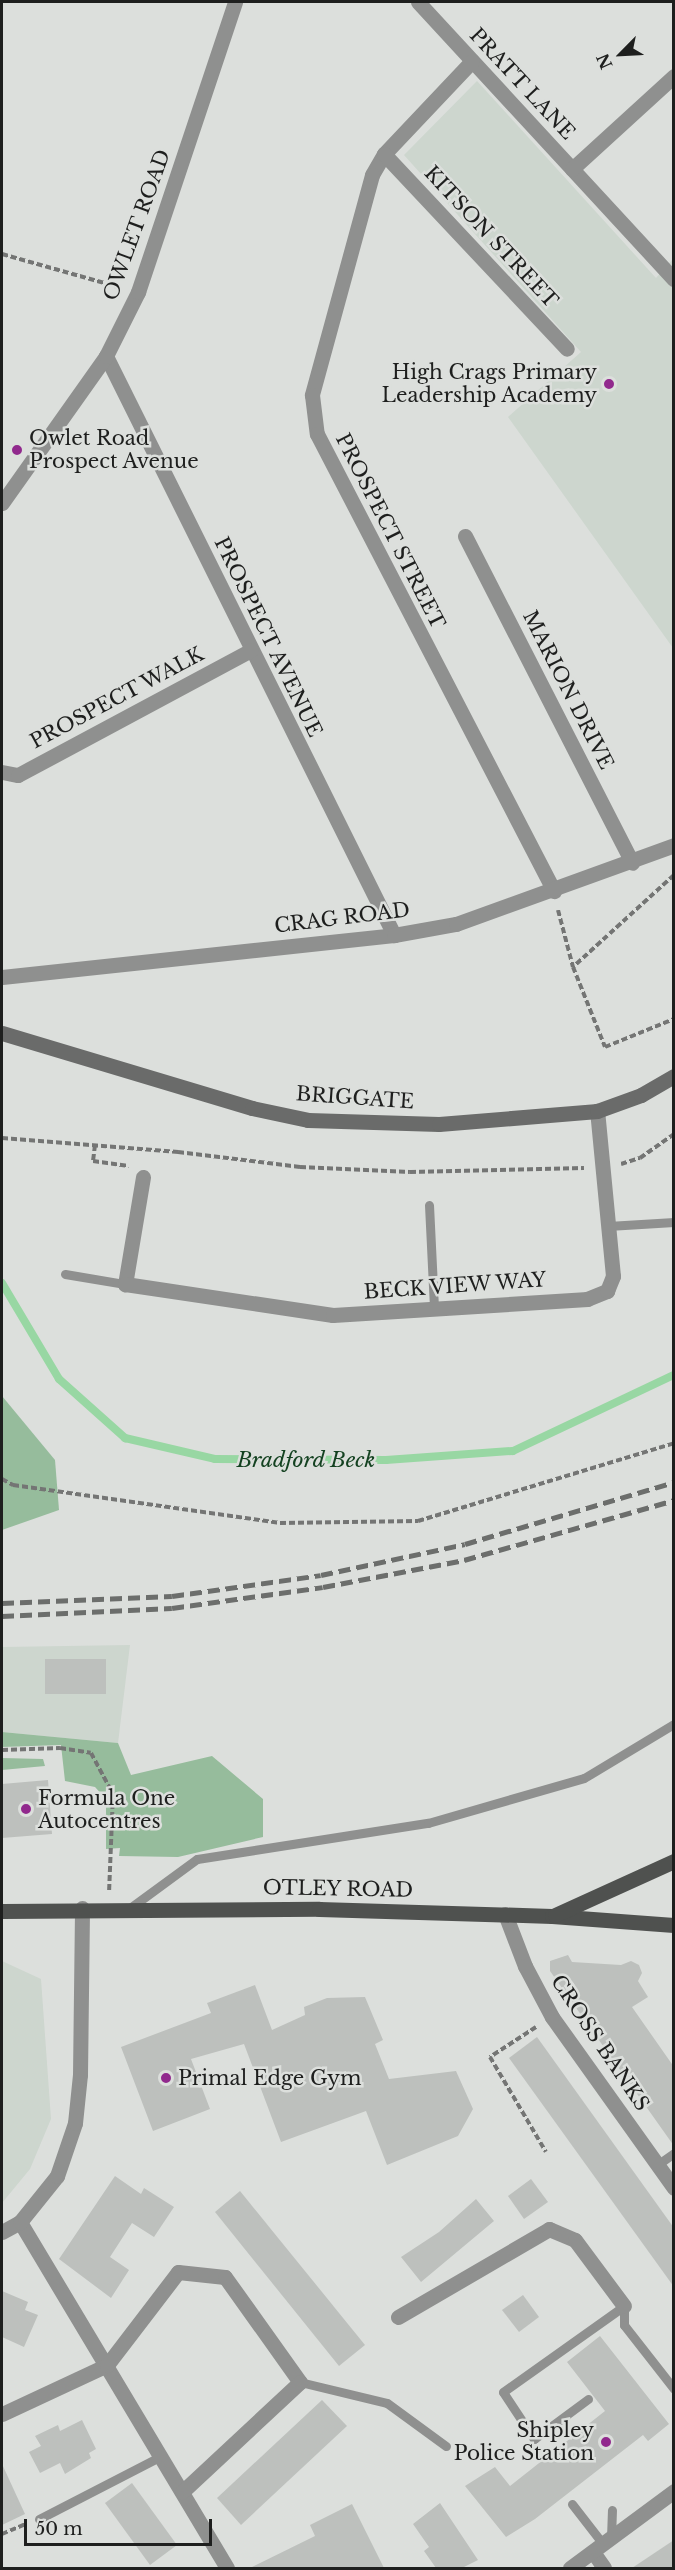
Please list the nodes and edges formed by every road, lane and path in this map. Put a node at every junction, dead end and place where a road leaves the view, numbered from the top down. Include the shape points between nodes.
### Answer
1 (235, 2) edge
2 (418, 2) edge
3 (472, 61) junction
4 (674, 76) edge
5 (384, 154) junction
6 (572, 169) junction
7 (2, 254) edge
8 (674, 279) edge
9 (138, 292) junction
10 (567, 349) dead end
11 (106, 356) junction
12 (2, 503) edge
13 (465, 536) dead end
14 (250, 650) junction
15 (2, 772) edge
16 (674, 845) edge
17 (632, 863) junction
18 (674, 875) edge
19 (554, 891) junction
20 (394, 935) junction
21 (573, 967) junction
22 (2, 976) edge
23 (674, 1019) edge
24 (2, 1033) edge
25 (674, 1076) edge
26 (597, 1111) junction
27 (674, 1134) edge
28 (2, 1138) edge
29 (95, 1145) junction
30 (602, 1166) junction
31 (142, 1177) joint
32 (429, 1205) dead end
33 (674, 1222) edge
34 (608, 1226) junction
35 (65, 1274) dead end
36 (125, 1284) junction
37 (434, 1307) junction
38 (674, 1443) edge
39 (2, 1479) edge
40 (674, 1724) edge
41 (2, 1750) edge
42 (674, 1861) edge
43 (82, 1908) junction
44 (108, 1908) junction
45 (130, 1908) junction
46 (2, 1911) edge
47 (505, 1914) junction
48 (552, 1916) junction
49 (674, 1925) edge
50 (552, 2017) junction
51 (546, 2152) dead end
52 (674, 2153) edge
53 (657, 2165) junction
54 (674, 2188) edge
55 (20, 2222) junction
56 (2, 2232) edge
57 (624, 2307) junction
58 (398, 2317) dead end
59 (106, 2365) junction
60 (300, 2382) junction
61 (674, 2389) edge
62 (588, 2399) dead end
63 (2, 2414) edge
64 (446, 2446) dead end
65 (161, 2456) junction
66 (674, 2491) edge
67 (182, 2492) junction
68 (572, 2504) dead end
69 (612, 2511) dead end
70 (39, 2519) joint
71 (2, 2534) edge
72 (602, 2545) junction
73 (227, 2568) edge
74 (570, 2568) edge
75 (604, 2568) edge

1 - 9 street, OWLET ROAD
2 - 3 street, PRATT LANE
3 - 5 street, PROSPECT STREET
3 - 6 street, PRATT LANE
4 - 6 street, PRATT LANE
5 - 10 street, KITSON STREET
5 - 19 street, PROSPECT STREET via 372,175 312,395 317,434
6 - 8 street, PRATT LANE
7 - 9 path
9 - 11 street, OWLET ROAD
11 - 12 street, OWLET ROAD
11 - 14 street, PROSPECT AVENUE
13 - 17 street, MARION DRIVE
14 - 15 street, PROSPECT WALK via 18,775
14 - 20 street, PROSPECT AVENUE
16 - 17 street, CRAG ROAD
17 - 19 street, CRAG ROAD
18 - 21 path
19 - 20 street, CRAG ROAD via 456,924
19 - 21 path
20 - 22 street, CRAG ROAD
21 - 23 path via 605,1047
24 - 26 main road, BRIGGATE via 308,1120 439,1124
25 - 26 main road, BRIGGATE via 641,1095
26 - 30 street, BECK VIEW WAY
27 - 30 path via 640,1158
28 - 29 path
29 - 30 path via 300,1167 388,1172
29 - 31 path via 93,1161 144,1167
30 - 34 street, BECK VIEW WAY
31 - 36 street
32 - 37 lane
33 - 34 lane
34 - 37 street, BECK VIEW WAY via 613,1276 607,1291 587,1299
35 - 36 lane
36 - 37 street, BECK VIEW WAY via 333,1315
38 - 39 path via 418,1521 280,1523 13,1485
40 - 45 lane via 585,1778 439,1820 197,1859
41 - 44 path via 60,1748 91,1753 112,1794
42 - 48 main road
43 - 44 main road, OTLEY ROAD
43 - 46 main road, OTLEY ROAD
43 - 55 street via 80,2075 75,2124 57,2176
44 - 45 main road, OTLEY ROAD
45 - 47 main road, OTLEY ROAD
47 - 48 main road, OTLEY ROAD
47 - 50 street, CROSS BANKS via 525,1966
48 - 49 main road, OTLEY ROAD
50 - 51 path via 490,2057
50 - 53 street, CROSS BANKS
52 - 53 lane
53 - 54 street, CROSS BANKS
55 - 56 street
55 - 59 street
57 - 58 street via 575,2240 549,2229
57 - 61 lane via 624,2325
57 - 62 lane via 503,2392 534,2439
59 - 60 street via 178,2272 225,2277
59 - 63 street
59 - 65 street
60 - 64 lane via 387,2403
60 - 67 street
65 - 67 street
65 - 70 lane
66 - 72 street
67 - 73 street
68 - 72 lane
69 - 72 lane
70 - 71 path
72 - 74 street
72 - 75 street

